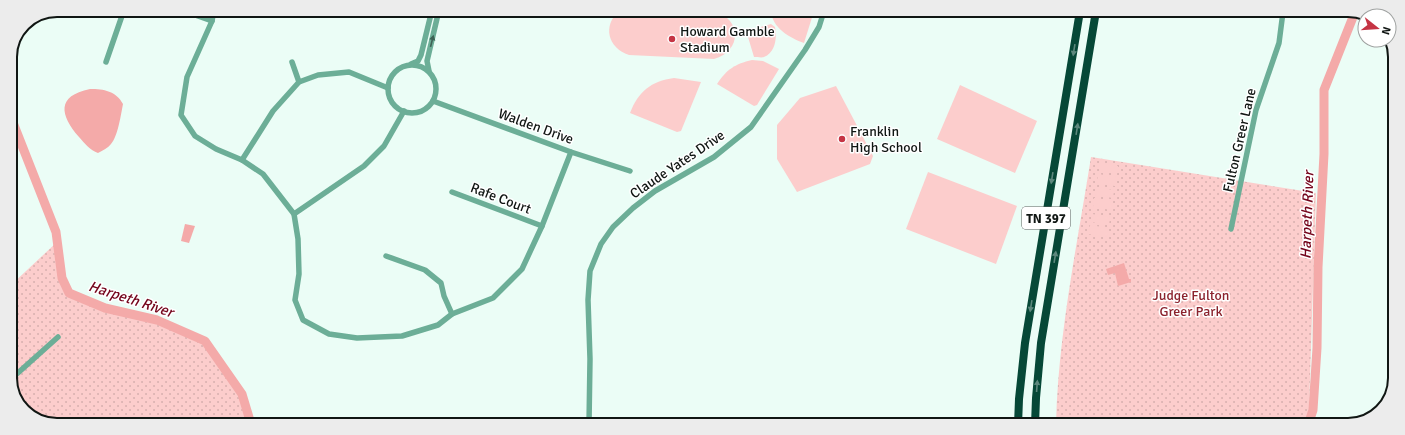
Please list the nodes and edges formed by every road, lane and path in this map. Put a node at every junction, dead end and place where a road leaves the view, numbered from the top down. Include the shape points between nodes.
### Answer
1 (122, 17) edge
2 (202, 17) edge
3 (213, 17) edge
4 (430, 17) edge
5 (436, 17) edge
6 (822, 17) edge
7 (1079, 17) edge
8 (1095, 17) edge
9 (1282, 17) edge
10 (212, 20) junction
11 (106, 62) dead end
12 (292, 62) dead end
13 (411, 65) junction
14 (429, 71) junction
15 (299, 82) junction
16 (388, 88) junction
17 (433, 101) junction
18 (404, 112) junction
19 (571, 152) junction
20 (242, 160) junction
21 (630, 171) dead end
22 (452, 192) dead end
23 (294, 214) junction
24 (542, 226) junction
25 (1231, 229) dead end
26 (386, 256) dead end
27 (452, 314) junction
28 (58, 337) dead end
29 (17, 374) edge
30 (589, 418) edge
31 (1018, 418) edge
32 (1035, 418) edge

1 - 11 street
2 - 10 street
3 - 10 street
4 - 13 street via 421,55 418,61
14 -> 5 street via 427,61
6 - 30 street, Claude Yates Drive via 805,50 751,127 714,157 655,191 633,208 613,227 601,244 590,271 588,300
7 -> 31 highway, TN 397 via 1025,343
32 -> 8 highway, TN 397 via 1041,343
9 - 25 street, Fulton Greer Lane via 1278,47 1256,110
10 - 20 street via 187,77 181,115 195,136 216,149
12 - 15 street
13 - 14 street via 422,66
13 - 16 street via 401,67 393,74
14 - 17 street via 437,88
15 - 16 street via 318,75 349,72
15 - 20 street via 273,111
16 - 18 street via 393,103
17 - 18 street via 420,112
17 - 19 street, Walden Drive
18 - 23 street via 384,146 364,166
19 - 21 street, Walden Drive
19 - 24 street
20 - 23 street via 263,174
22 - 24 street, Rafe Court
23 - 27 street via 299,274 295,300 303,320 328,334 376,338 402,336 438,325
24 - 27 street via 522,268 492,298
26 - 27 street via 425,270 441,283
28 - 29 street

